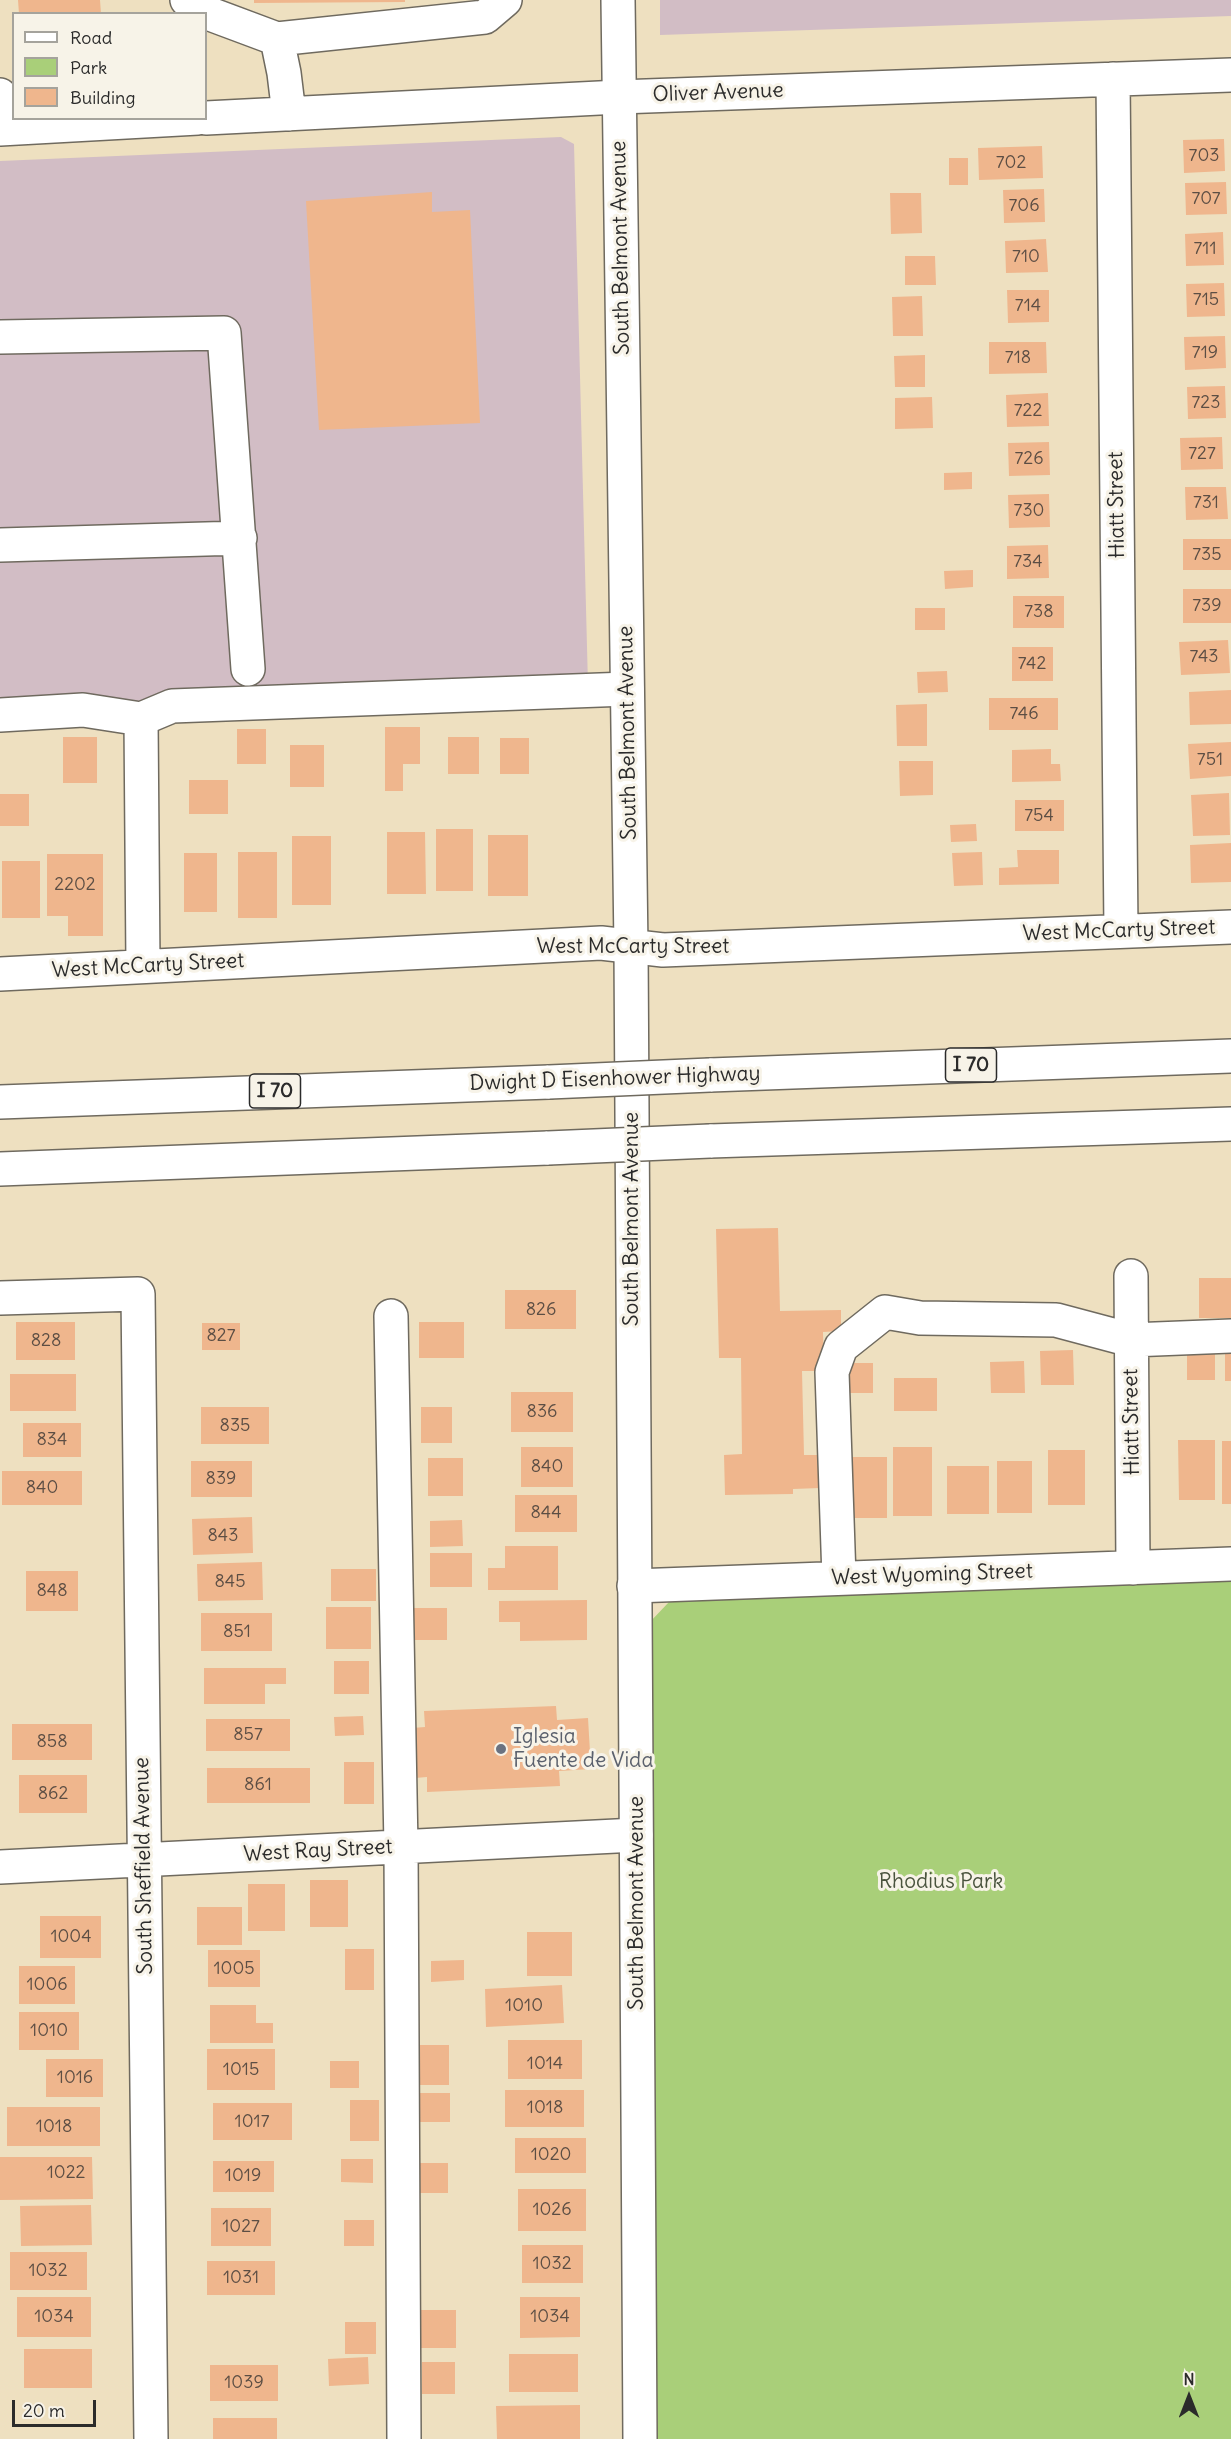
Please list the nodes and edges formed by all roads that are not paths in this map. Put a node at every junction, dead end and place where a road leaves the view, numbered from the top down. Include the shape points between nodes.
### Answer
1 (187, 0) edge
2 (505, 0) edge
3 (618, 0) edge
4 (205, 12) edge
5 (207, 13) edge
6 (277, 39) junction
7 (1231, 75) edge
8 (1113, 79) junction
9 (0, 95) edge
10 (619, 97) junction
11 (289, 114) junction
12 (207, 118) edge
13 (162, 120) edge
14 (1, 129) edge
15 (0, 337) edge
16 (240, 538) junction
17 (0, 545) edge
18 (249, 669) dead end
19 (627, 689) junction
20 (0, 715) edge
21 (141, 719) junction
22 (1231, 927) edge
23 (1121, 931) junction
24 (631, 947) junction
25 (143, 966) junction
26 (0, 974) edge
27 (1231, 1056) edge
28 (0, 1102) edge
29 (1231, 1124) edge
30 (1130, 1127) junction
31 (1231, 1130) edge
32 (0, 1169) edge
33 (1131, 1276) dead end
34 (0, 1298) edge
35 (391, 1316) dead end
36 (1231, 1336) edge
37 (1131, 1340) junction
38 (1231, 1564) edge
39 (1133, 1568) junction
40 (839, 1578) junction
41 (634, 1586) junction
42 (636, 1835) junction
43 (401, 1847) junction
44 (144, 1860) junction
45 (0, 1867) edge
46 (151, 2439) edge
47 (404, 2439) edge
48 (640, 2439) edge

1 - 4 main road
2 - 6 main road via 485,17
3 - 10 main road, South Belmont Avenue
5 - 6 main road
6 - 11 main road
7 - 8 main road, Oliver Avenue
8 - 10 main road, Oliver Avenue
8 - 23 main road, Hiatt Street
9 - 14 main road
10 - 11 main road, Oliver Avenue
10 - 19 main road, South Belmont Avenue
11 - 12 main road, Oliver Avenue
13 - 14 main road
15 - 16 main road via 224,333
16 - 17 main road
16 - 18 main road
19 - 21 main road via 172,706
19 - 24 main road, South Belmont Avenue
20 - 21 main road via 83,711
21 - 25 main road
22 - 23 main road, West McCarty Street
23 - 24 main road, West McCarty Street via 663,950
24 - 25 main road, West McCarty Street via 601,943
24 - 41 main road, South Belmont Avenue
25 - 26 main road, West McCarty Street
27 - 28 main road, Dwight D Eisenhower Highway / I 70, bridge
29 - 30 main road
30 - 31 main road
30 - 32 main road, bridge
33 - 37 main road, Hiatt Street
34 - 44 main road, South Sheffield Avenue via 138,1294
35 - 43 main road
36 - 37 main road
37 - 39 main road, Hiatt Street
37 - 40 main road via 1056,1320 920,1318 885,1312 842,1347 832,1372
38 - 39 main road, West Wyoming Street
39 - 40 main road, West Wyoming Street
40 - 41 main road, West Wyoming Street
41 - 42 main road, South Belmont Avenue
42 - 43 main road, West Ray Street
42 - 48 main road, South Belmont Avenue
43 - 44 main road, West Ray Street
43 - 47 main road
44 - 45 main road, West Ray Street
44 - 46 main road, South Sheffield Avenue

